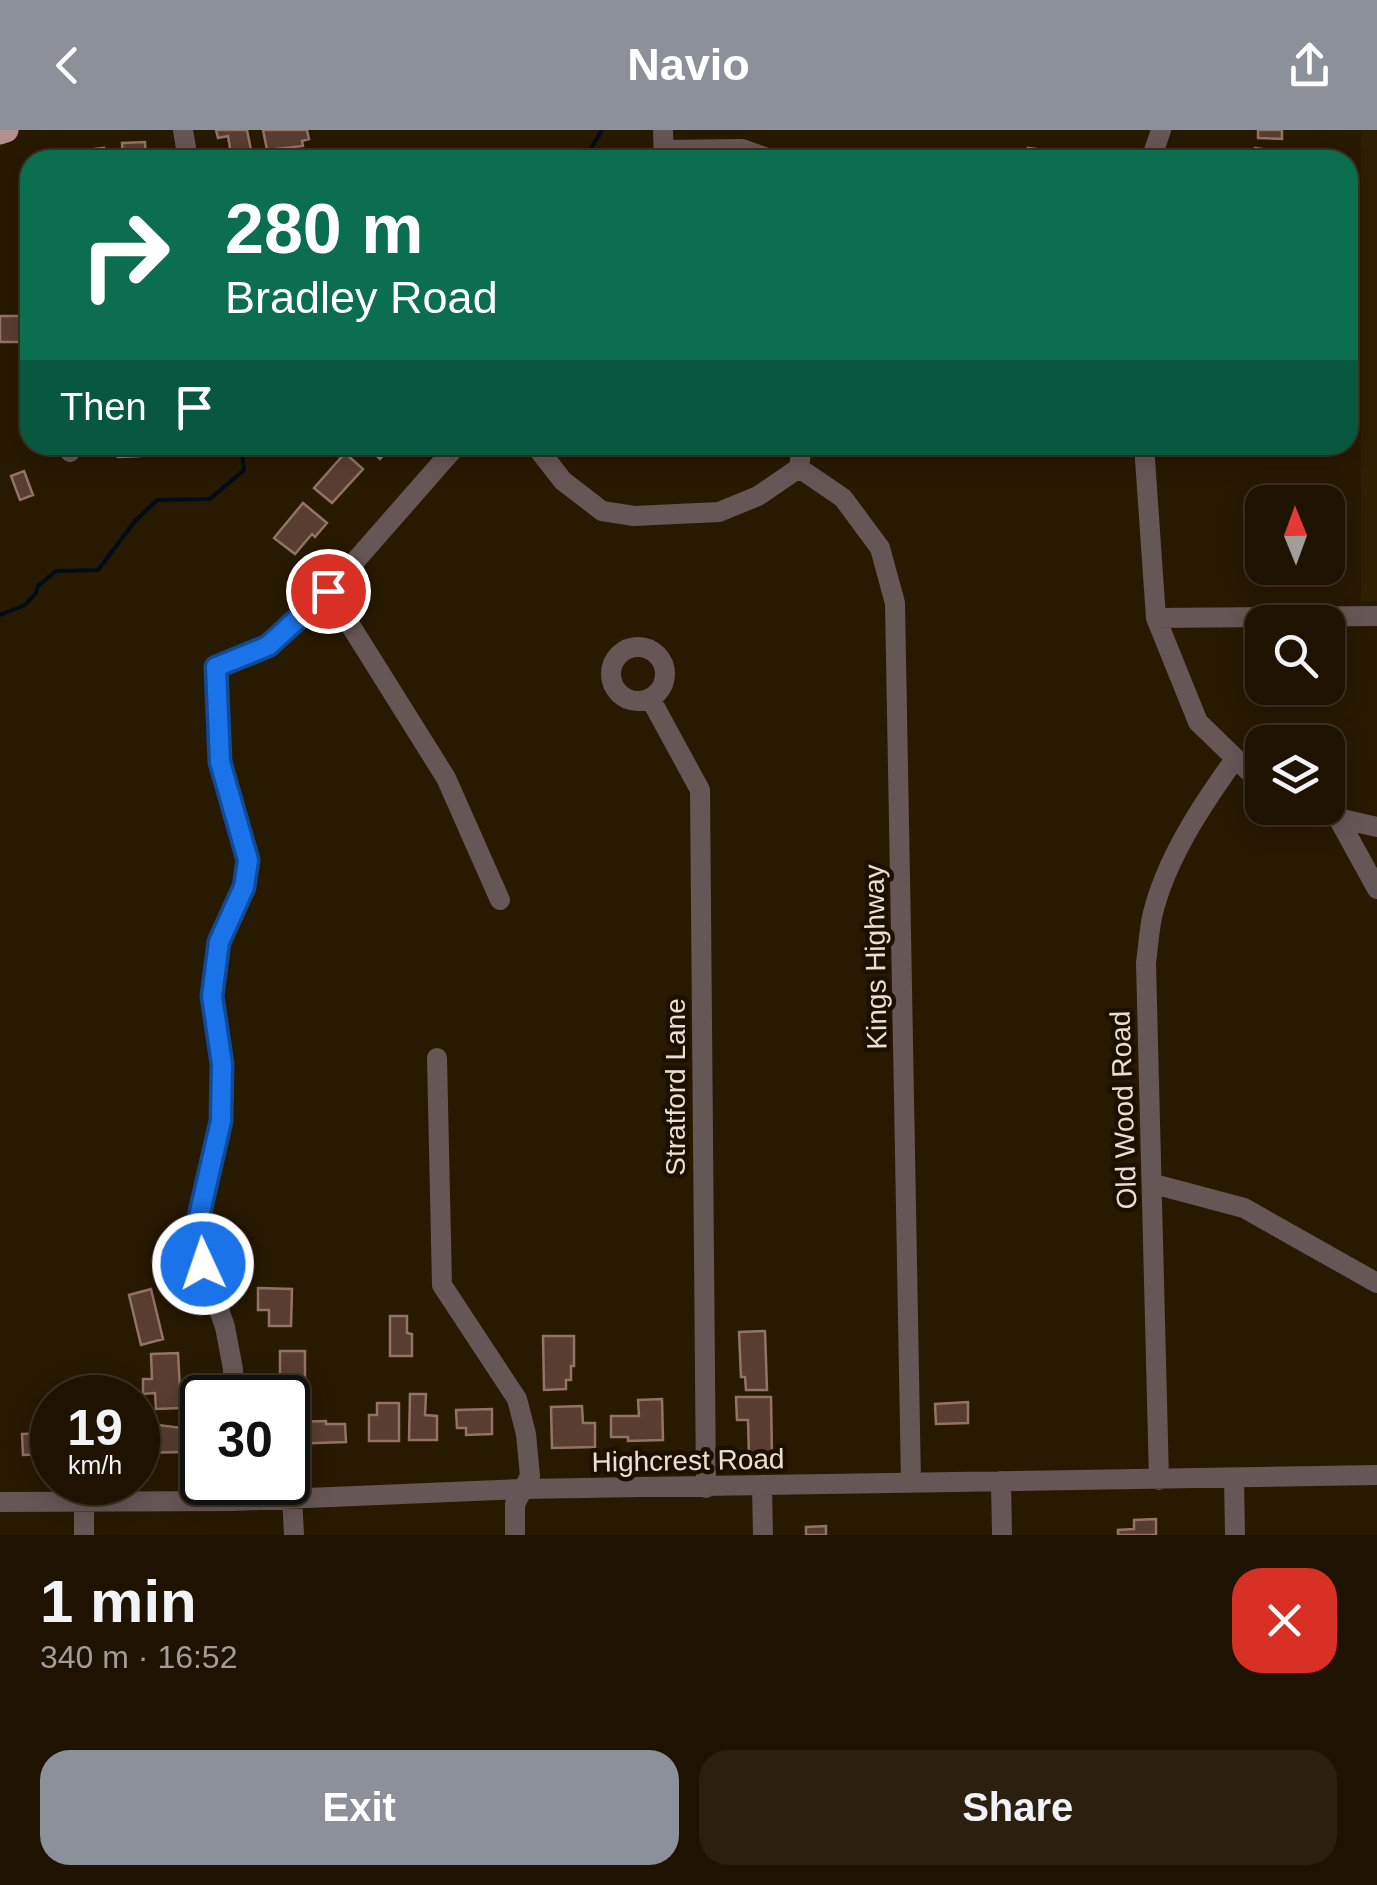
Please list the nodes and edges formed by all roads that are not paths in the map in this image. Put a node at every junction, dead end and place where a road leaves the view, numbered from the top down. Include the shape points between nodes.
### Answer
1 (664, 147) edge
2 (745, 150) edge
3 (449, 455) edge
4 (543, 455) edge
5 (801, 455) edge
6 (1145, 455) edge
7 (799, 468) junction
8 (328, 591) junction
9 (1377, 616) edge
10 (1156, 618) junction
11 (650, 698) dead end
12 (1235, 759) junction
13 (1245, 768) edge
14 (1345, 820) edge
15 (1342, 825) edge
16 (1377, 827) edge
17 (1377, 889) edge
18 (500, 900) dead end
19 (438, 1058) dead end
20 (1154, 1184) junction
21 (1377, 1283) edge
22 (233, 1375) edge
23 (1377, 1475) edge
24 (1234, 1479) junction
25 (1159, 1480) junction
26 (1000, 1481) junction
27 (911, 1483) junction
28 (706, 1488) junction
29 (762, 1488) junction
30 (523, 1489) junction
31 (310, 1495) edge
32 (30, 1501) edge
33 (0, 1502) edge
34 (84, 1505) edge
35 (292, 1505) edge
36 (84, 1535) edge
37 (294, 1535) edge
38 (515, 1535) edge
39 (762, 1535) edge
40 (1002, 1535) edge
41 (1235, 1535) edge

1 - 2 street
3 - 8 street
4 - 7 street via 602,511 634,516 719,512
5 - 7 street
6 - 10 street
7 - 27 street, Kings Highway via 843,498 880,548 895,603
8 - 18 street via 446,778
8 - 22 street via 268,646 216,667 220,762 248,860 244,887 219,942 212,996 222,1064 221,1121 200,1212 203,1264
9 - 10 street
10 - 12 street via 1198,722
11 - 28 street, Stratford Lane via 700,790
12 - 13 street
12 - 20 street, Old Wood Road via 1179,849 1153,914 1146,964
14 - 16 street
15 - 17 street
19 - 30 street via 442,1285 517,1399 530,1476
20 - 21 street via 1244,1208
20 - 25 street, Old Wood Road
23 - 24 street, Highcrest Road
24 - 25 street, Highcrest Road
24 - 41 street
25 - 26 street, Highcrest Road
26 - 27 street, Highcrest Road
26 - 40 street
27 - 29 street, Highcrest Road
28 - 29 street, Highcrest Road
28 - 30 street, Highcrest Road
29 - 39 street
30 - 31 street, Highcrest Road
30 - 38 street via 514,1504
32 - 33 street, Highcrest Road
34 - 36 street
35 - 37 street

